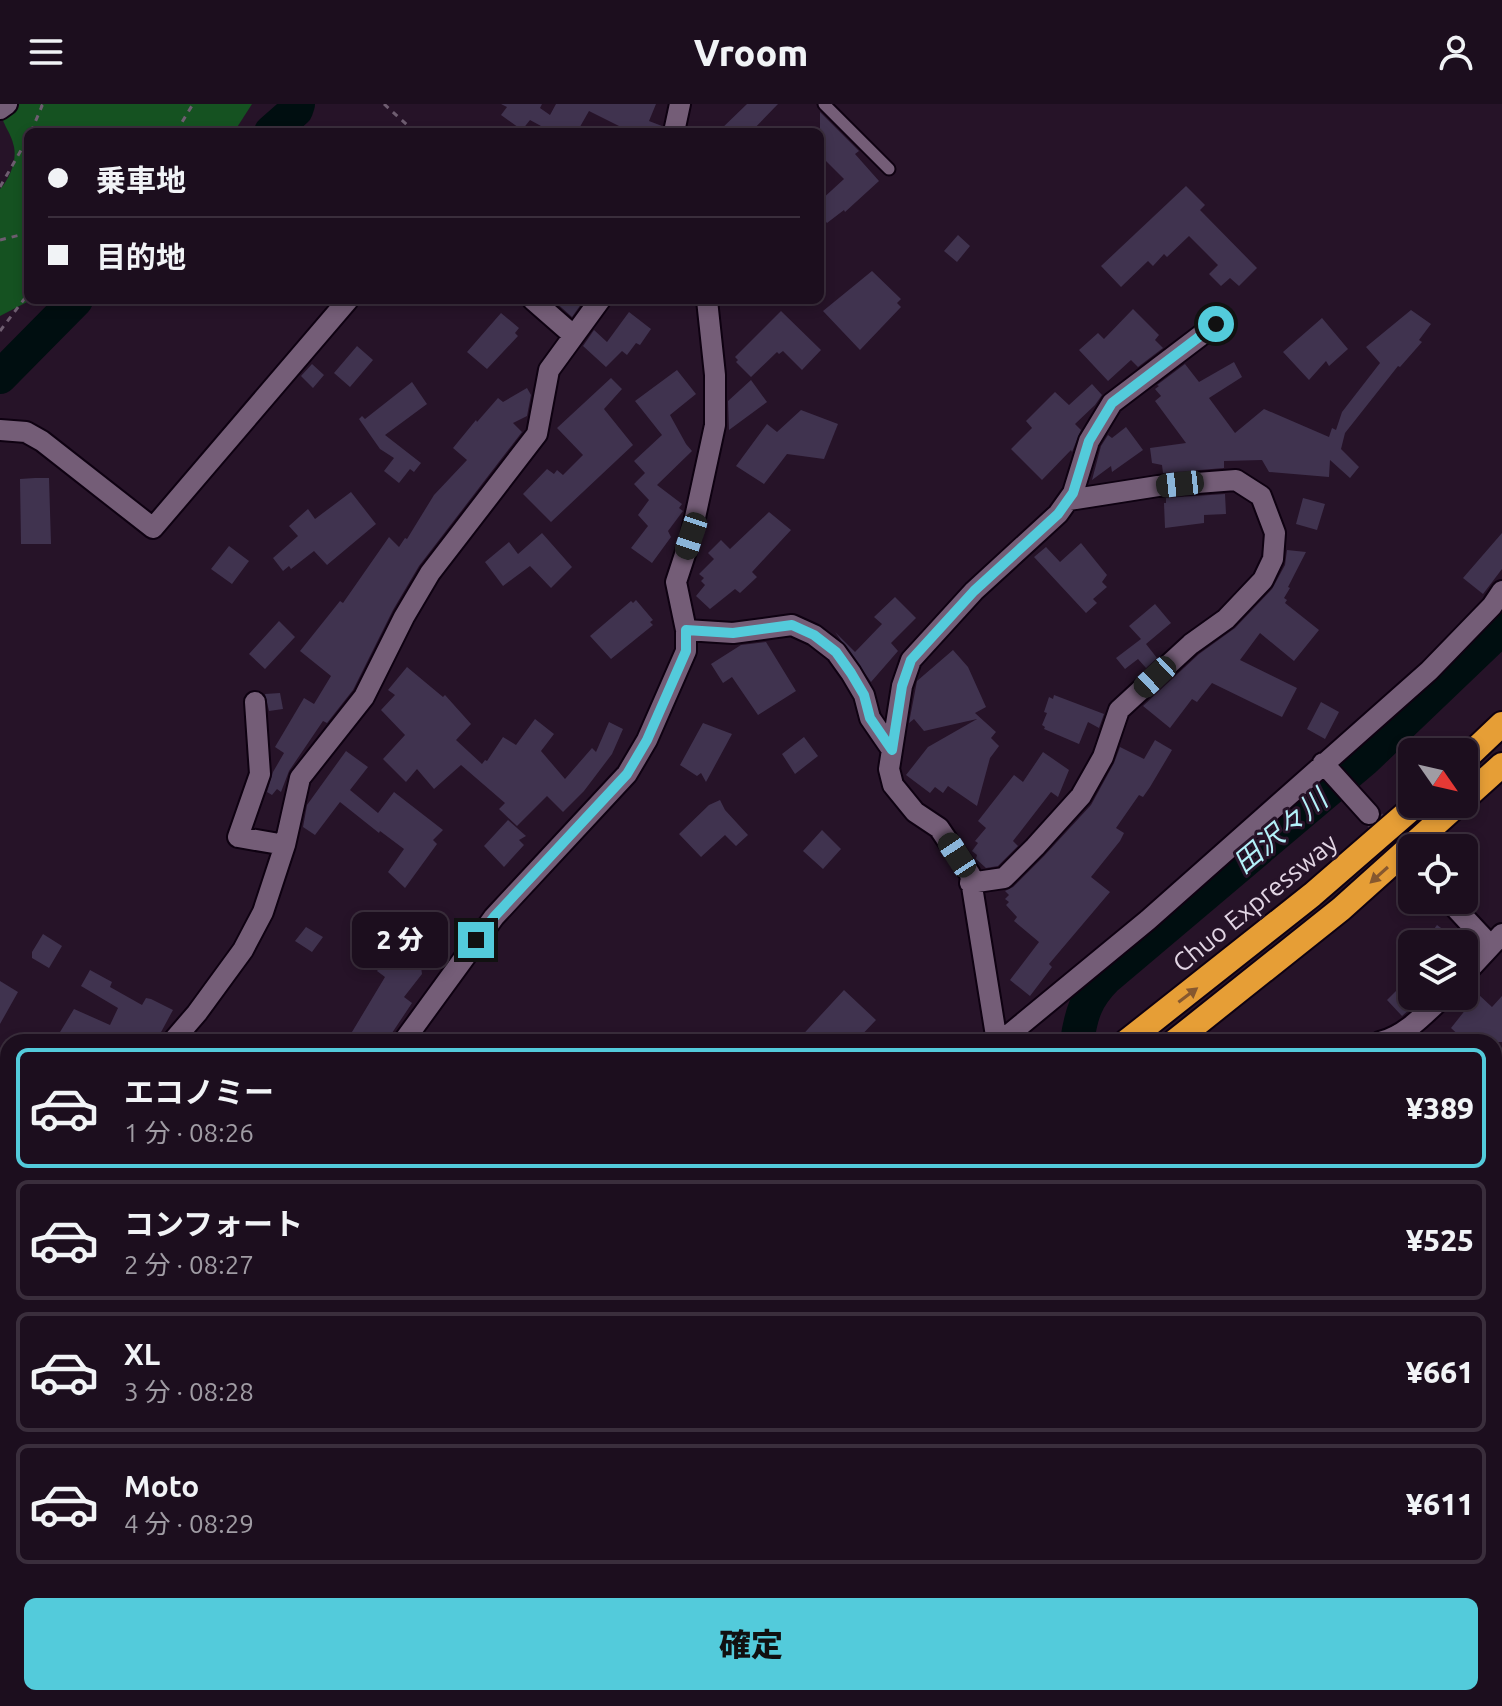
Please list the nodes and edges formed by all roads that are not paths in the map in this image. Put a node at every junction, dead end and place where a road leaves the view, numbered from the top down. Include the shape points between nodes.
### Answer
1 (7, 104) edge
2 (680, 104) edge
3 (824, 104) edge
4 (0, 109) edge
5 (675, 128) edge
6 (889, 169) dead end
7 (345, 304) edge
8 (538, 304) edge
9 (597, 304) edge
10 (707, 304) edge
11 (1216, 324) dead end
12 (573, 335) junction
13 (0, 430) edge
14 (1069, 500) junction
15 (1502, 591) edge
16 (686, 630) junction
17 (255, 702) dead end
18 (1502, 724) edge
19 (1478, 747) edge
20 (892, 750) junction
21 (1323, 763) junction
22 (1502, 765) edge
23 (1478, 786) edge
24 (1369, 814) tunnel mouth
25 (1401, 818) edge
26 (1442, 818) edge
27 (285, 845) junction
28 (970, 883) junction
29 (1465, 914) edge
30 (1496, 940) edge
31 (1478, 960) edge
32 (1429, 1010) edge
33 (178, 1034) edge
34 (409, 1034) edge
35 (997, 1034) edge
36 (1008, 1034) edge
37 (1136, 1034) edge
38 (1184, 1034) edge
39 (1399, 1034) edge

1 - 4 street
2 - 5 street
3 - 6 lane
7 - 13 street via 153,528 42,441 26,432
8 - 12 street
9 - 12 street
10 - 16 street via 715,425 676,582
11 - 14 street via 1112,403 1089,441
12 - 27 street via 549,370 537,434 430,573 364,697 300,778
14 - 20 street via 911,660
14 - 28 street via 1236,480 1261,496 1275,533 1273,559 1263,580 1226,619 1119,710 1103,757 1081,796 1035,847 1004,878
15 - 21 street via 1429,671
16 - 20 street via 733,633 792,625 814,635 851,673 870,718
16 - 34 street via 686,651 627,774 494,917
17 - 27 street via 260,774 238,837
18 - 19 highway
20 - 28 street via 893,785 915,812 939,828 970,874
21 - 24 street
21 - 36 street via 1148,920
22 - 23 highway
37 -> 25 highway, Chuo Expressway
26 -> 38 highway via 1341,909
27 - 33 street via 263,912 243,950
28 - 35 street
29 - 30 street
30 - 31 street
32 - 39 street

